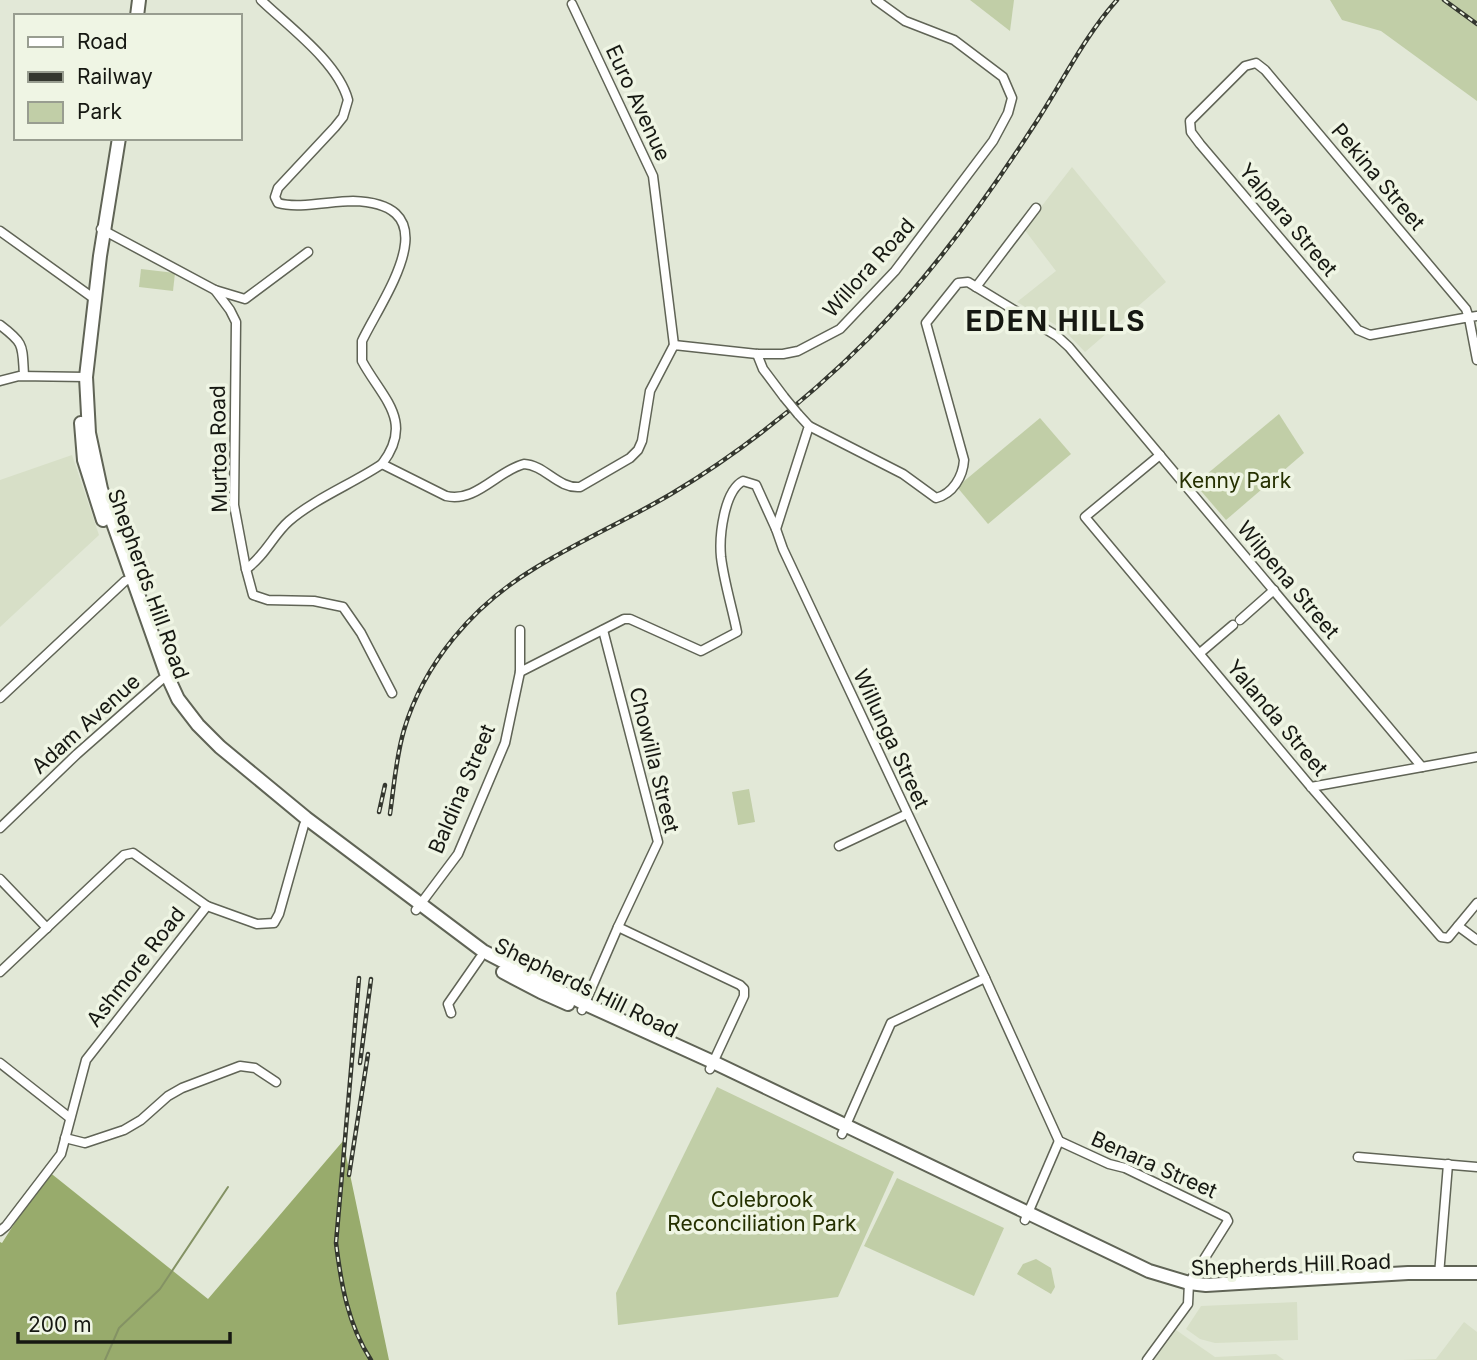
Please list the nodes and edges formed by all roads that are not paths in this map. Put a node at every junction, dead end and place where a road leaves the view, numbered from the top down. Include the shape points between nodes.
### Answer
1 (261, 0) edge
2 (876, 0) edge
3 (572, 4) dead end
4 (1256, 62) joint
5 (117, 140) edge
6 (1036, 208) dead end
7 (101, 229) junction
8 (0, 231) edge
9 (308, 252) dead end
10 (976, 287) junction
11 (215, 290) junction
12 (93, 298) junction
13 (1473, 317) edge
14 (0, 325) edge
15 (674, 345) junction
16 (757, 354) junction
17 (1477, 360) edge
18 (24, 376) junction
19 (84, 377) junction
20 (0, 381) edge
21 (809, 426) junction
22 (1160, 455) junction
23 (382, 464) junction
24 (776, 529) junction
25 (246, 569) junction
26 (129, 580) junction
27 (1274, 590) junction
28 (520, 630) dead end
29 (603, 630) junction
30 (1200, 653) junction
31 (520, 672) junction
32 (164, 678) junction
33 (392, 693) dead end
34 (0, 698) edge
35 (1477, 757) edge
36 (1422, 767) junction
37 (1311, 787) junction
38 (906, 814) junction
39 (304, 825) junction
40 (0, 828) edge
41 (839, 846) dead end
42 (0, 879) edge
43 (1477, 903) edge
44 (207, 906) junction
45 (418, 907) junction
46 (1458, 926) junction
47 (618, 927) junction
48 (47, 928) junction
49 (1477, 940) edge
50 (480, 958) junction
51 (0, 972) edge
52 (985, 978) junction
53 (584, 1007) junction
54 (451, 1013) dead end
55 (0, 1063) edge
56 (711, 1066) junction
57 (276, 1082) dead end
58 (70, 1118) junction
59 (843, 1130) junction
60 (65, 1138) junction
61 (1059, 1141) junction
62 (1358, 1157) dead end
63 (1448, 1164) junction
64 (1477, 1167) edge
65 (1027, 1216) junction
66 (0, 1231) edge
67 (1477, 1273) edge
68 (1439, 1275) junction
69 (1189, 1287) junction
70 (1147, 1360) edge

1 - 23 street via 308,42 348,100 335,127 278,188 278,203 356,201 377,205 390,212 406,236 401,268 362,341 362,361 397,423
2 - 16 street, Willora Road via 905,21 964,46 1003,77 1012,98 1008,113 993,141 895,271 840,329 798,351
3 - 15 street, Euro Avenue via 653,176
4 - 13 street, Pekina Street
4 - 13 street, Yalpara Street via 1245,66 1190,121 1191,132 1358,330 1370,335
5 - 7 main road, Shepherds Hill Road
6 - 10 street
7 - 11 street, Murtoa Road
7 - 12 main road, Shepherds Hill Road
8 - 12 street
9 - 11 street via 245,299
10 - 21 street, Wilpena Street via 968,282 958,284 926,323 964,460 957,483 944,496 936,498 903,474
10 - 22 street, Wilpena Street via 1057,336
11 - 25 street, Murtoa Road via 236,322 234,505
12 - 19 main road, Shepherds Hill Road
13 - 17 street
14 - 18 street via 23,346
15 - 16 street, Willora Road
15 - 23 street via 650,391 638,450 587,484 571,488 524,464 454,498
16 - 21 street, bridge via 763,369
18 - 19 street
18 - 20 street
19 - 26 main road, Shepherds Hill Road via 93,458
21 - 24 street
22 - 27 street, Wilpena Street
22 - 30 street, Yalanda Street via 1085,517
23 - 25 street via 300,512
24 - 29 street, Willunga Street via 756,485 737,484 726,505 721,556 737,632 722,642 701,651 630,619
24 - 38 street, Willunga Street
25 - 33 street, Murtoa Road via 253,595 343,607
26 - 32 main road, Shepherds Hill Road
26 - 34 street
27 - 30 street
27 - 36 street, Wilpena Street
28 - 31 street, Baldina Street
29 - 31 street
29 - 47 street, Chowilla Street via 658,842
30 - 37 street, Yalanda Street
31 - 45 street, Baldina Street via 505,743 458,854
32 - 39 main road, Shepherds Hill Road via 173,705 192,731
32 - 40 street, Adam Avenue
32 - 45 main road, Shepherds Hill Road via 220,747
35 - 36 street
36 - 37 street
37 - 46 street, Yalanda Street via 1444,939
38 - 41 street
38 - 52 street, Willunga Street
39 - 44 street, Ashmore Road via 274,923 257,924
39 - 45 main road, Shepherds Hill Road
42 - 48 street
43 - 46 street
44 - 48 street via 133,853 124,855
44 - 58 street, Ashmore Road via 86,1060
45 - 50 main road, Shepherds Hill Road
45 - 53 main road, Shepherds Hill Road via 483,951
46 - 49 street
47 - 53 street, Chowilla Street
47 - 56 street via 744,989
48 - 51 street
50 - 53 main road, Shepherds Hill Road via 541,992
50 - 54 street via 448,1004
52 - 59 street via 891,1023
52 - 61 street, Willunga Street
53 - 56 main road, Shepherds Hill Road
55 - 58 street
56 - 59 main road, Shepherds Hill Road
57 - 60 street via 254,1068 240,1066 182,1088 124,1130 85,1143
58 - 60 street, Ashmore Road
59 - 65 main road, Shepherds Hill Road
60 - 66 street, Ashmore Road via 61,1154
61 - 65 street
61 - 69 street, Benara Street via 1226,1217 1226,1226
62 - 63 street
63 - 64 street
63 - 68 street
65 - 69 main road, Shepherds Hill Road via 1147,1278
67 - 68 main road, Shepherds Hill Road
68 - 69 main road, Shepherds Hill Road via 1396,1282 1229,1291
69 - 70 street via 1188,1304

